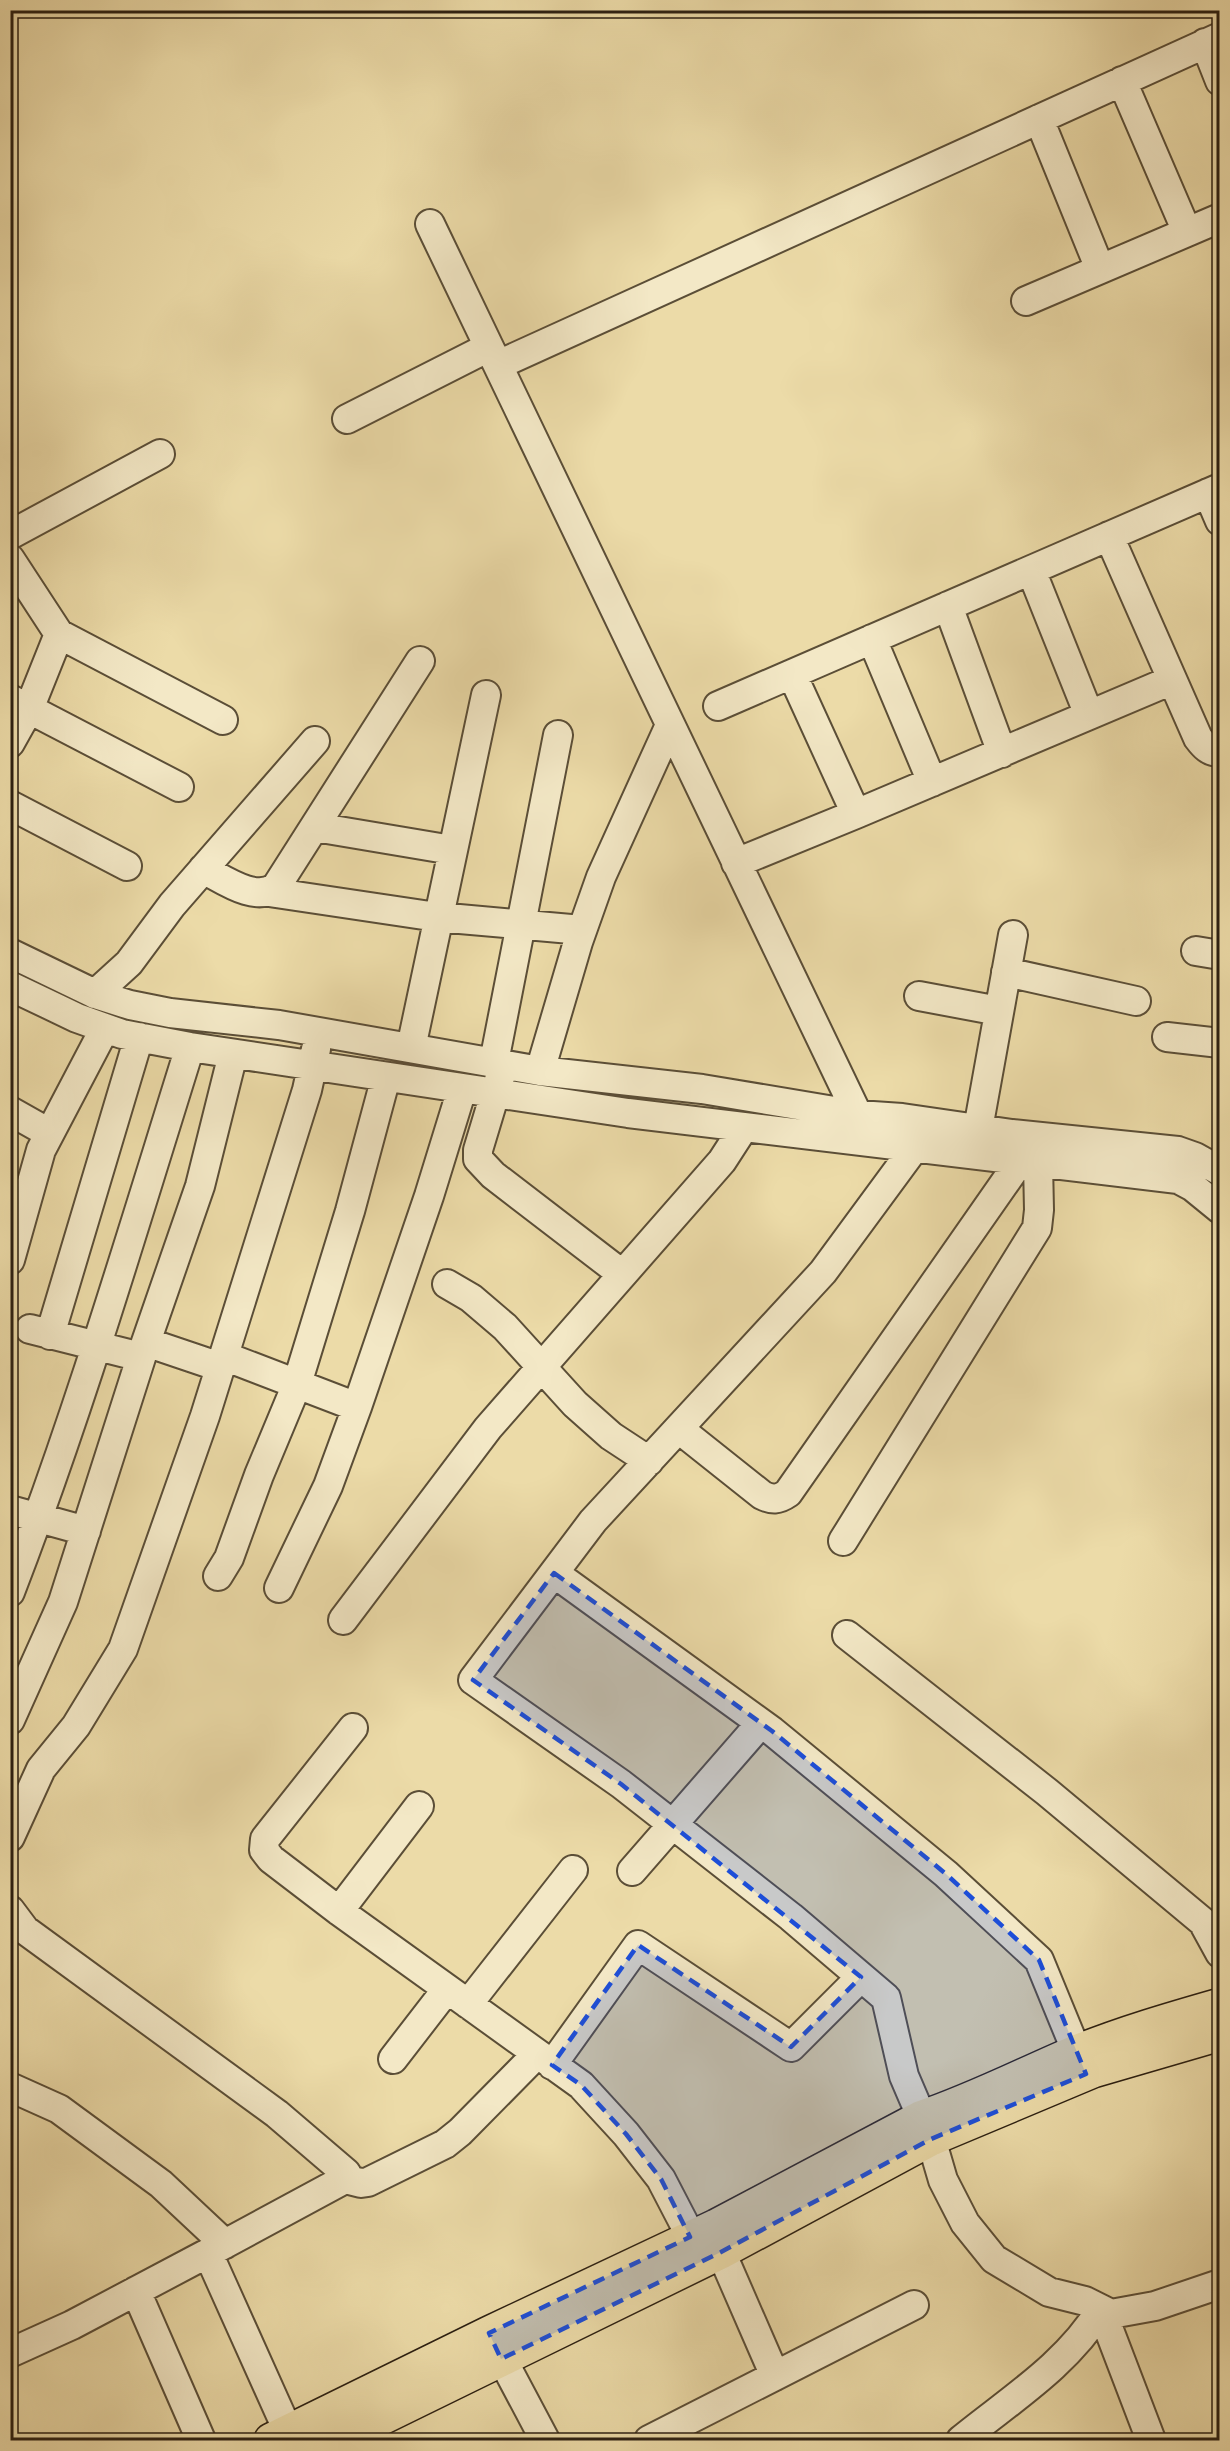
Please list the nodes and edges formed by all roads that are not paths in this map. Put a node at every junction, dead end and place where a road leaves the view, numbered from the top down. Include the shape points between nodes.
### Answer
1 (1212, 40) edge
2 (1122, 81) junction
3 (1220, 81) edge
4 (1039, 119) junction
5 (1220, 218) edge
6 (430, 224) dead end
7 (1188, 232) junction
8 (1100, 269) junction
9 (1026, 301) dead end
10 (494, 356) junction
11 (347, 419) dead end
12 (160, 454) dead end
13 (1214, 490) edge
14 (1220, 521) edge
15 (10, 535) edge
16 (1109, 536) junction
17 (10, 559) edge
18 (1031, 570) junction
19 (948, 606) junction
20 (60, 634) junction
21 (872, 639) junction
22 (420, 661) dead end
23 (792, 674) junction
24 (1173, 680) junction
25 (486, 695) dead end
26 (20, 704) edge
27 (718, 706) dead end
28 (1089, 715) junction
29 (224, 720) dead end
30 (670, 724) junction
31 (558, 735) dead end
32 (315, 741) dead end
33 (10, 743) edge
34 (1220, 752) edge
35 (1002, 753) junction
36 (932, 782) junction
37 (179, 787) dead end
38 (10, 805) edge
39 (856, 814) junction
40 (315, 827) junction
41 (452, 850) junction
42 (736, 862) junction
43 (127, 866) dead end
44 (203, 869) junction
45 (269, 892) junction
46 (437, 917) junction
47 (522, 923) junction
48 (582, 930) junction
49 (1013, 935) dead end
50 (10, 952) edge
51 (1006, 972) junction
52 (10, 986) edge
53 (95, 994) junction
54 (919, 996) dead end
55 (1136, 1001) dead end
56 (999, 1011) junction
57 (105, 1028) junction
58 (320, 1032) junction
59 (139, 1037) junction
60 (1167, 1037) dead end
61 (1220, 1043) edge
62 (190, 1047) junction
63 (411, 1048) junction
64 (233, 1054) junction
65 (500, 1063) junction
66 (312, 1066) junction
67 (540, 1071) junction
68 (386, 1077) junction
69 (462, 1089) junction
70 (495, 1094) junction
71 (10, 1111) edge
72 (858, 1115) junction
73 (744, 1127) junction
74 (978, 1129) junction
75 (49, 1132) junction
76 (870, 1142) junction
77 (915, 1148) junction
78 (1029, 1162) junction
79 (1220, 1171) edge
80 (1217, 1203) edge
81 (16, 1217) edge
82 (10, 1260) edge
83 (622, 1274) junction
84 (447, 1284) dead end
85 (97, 1346) junction
86 (144, 1349) junction
87 (222, 1362) junction
88 (540, 1367) junction
89 (297, 1384) junction
90 (357, 1407) junction
91 (678, 1429) junction
92 (649, 1461) junction
93 (10, 1510) edge
94 (39, 1518) junction
95 (86, 1531) junction
96 (843, 1541) dead end
97 (554, 1573) junction
98 (218, 1576) dead end
99 (279, 1588) dead end
100 (10, 1592) edge
101 (343, 1620) dead end
102 (847, 1635) dead end
103 (10, 1720) edge
104 (761, 1723) junction
105 (353, 1728) dead end
106 (419, 1806) dead end
107 (673, 1824) junction
108 (10, 1837) edge
109 (573, 1870) dead end
110 (632, 1871) dead end
111 (10, 1910) edge
112 (339, 1911) junction
113 (1220, 1953) edge
114 (861, 1977) junction
115 (458, 1996) junction
116 (1220, 2005) edge
117 (1220, 2034) edge
118 (393, 2059) dead end
119 (544, 2060) junction
120 (1082, 2063) junction
121 (10, 2087) edge
122 (926, 2129) junction
123 (345, 2179) junction
124 (216, 2248) junction
125 (705, 2250) junction
126 (1220, 2283) edge
127 (136, 2291) junction
128 (914, 2305) dead end
129 (1101, 2308) junction
130 (495, 2346) junction
131 (10, 2353) edge
132 (775, 2376) junction
133 (284, 2438) edge
134 (201, 2440) edge
135 (337, 2440) edge
136 (545, 2440) edge
137 (649, 2440) edge
138 (961, 2440) edge
139 (1151, 2440) edge

1 - 2 street
1 - 3 street
2 - 4 street
2 - 7 street
4 - 8 street
4 - 10 street
5 - 7 street
6 - 10 street
7 - 8 street
8 - 9 street
10 - 11 street
10 - 30 street
12 - 15 street
13 - 14 street
13 - 16 street
16 - 18 street
16 - 24 street
17 - 20 street
18 - 19 street
18 - 28 street
19 - 21 street
19 - 35 street
20 - 26 street
20 - 29 street
21 - 23 street
21 - 36 street
22 - 40 street
23 - 27 street
23 - 39 street
24 - 28 street
24 - 34 street via 1198,738 1213,752
25 - 41 street
26 - 33 street
26 - 37 street
28 - 35 street
30 - 42 street
30 - 48 street via 601,877
31 - 47 street
32 - 44 street
35 - 36 street
36 - 39 street
38 - 43 street
39 - 42 street
40 - 41 street
40 - 45 street
41 - 46 street
42 - 72 street
44 - 45 street via 251,892
44 - 53 street via 129,963
45 - 46 street
46 - 47 street
46 - 63 street
47 - 48 street
47 - 65 street
48 - 67 street
49 - 51 street
50 - 53 street
51 - 55 street
51 - 56 street
52 - 57 street
53 - 58 street via 170,1013
54 - 56 street
56 - 74 street
57 - 59 street
57 - 75 street
58 - 63 street
58 - 66 street
59 - 62 street
59 - 85 street via 40,1332
60 - 61 street
62 - 64 street
62 - 85 street
63 - 65 street
64 - 66 street
64 - 86 street via 200,1186
65 - 67 street
65 - 70 street
66 - 68 street
66 - 87 street
67 - 72 street via 702,1089
68 - 69 street
68 - 89 street
69 - 70 street
69 - 90 street
70 - 73 street
70 - 83 street via 478,1150 484,1168
71 - 75 street
72 - 74 street
72 - 76 street
73 - 76 street
73 - 83 street via 722,1161
74 - 79 street via 1178,1150
75 - 81 street
76 - 77 street
77 - 78 street
77 - 91 street via 823,1272
78 - 80 street via 1178,1179
78 - 91 street via 788,1493 770,1499 762,1495
78 - 96 street via 1039,1220 1036,1228
81 - 82 street
83 - 88 street
84 - 88 street via 498,1321
85 - 86 street
85 - 94 street
86 - 87 street
86 - 95 street
87 - 89 street
87 - 108 street via 123,1649 76,1726 41,1769
88 - 92 street via 611,1436
88 - 101 street via 488,1428
89 - 90 street
89 - 98 street via 229,1558
90 - 99 street via 328,1486
91 - 92 street
92 - 97 street via 593,1521
93 - 94 street
94 - 95 street
94 - 100 street
95 - 103 street via 63,1602
97 - 104 street
97 - 107 street via 473,1680
102 - 113 street via 1047,1792 1203,1922
104 - 107 street
104 - 120 street via 946,1874 1038,1960
105 - 112 street via 265,1839 264,1850
106 - 112 street
107 - 110 street
107 - 114 street
109 - 115 street
111 - 123 street via 25,1930 276,2114 342,2168
112 - 115 street
114 - 119 street via 791,2047 638,1945
114 - 122 street via 886,1998 904,2076
115 - 118 street
115 - 119 street
116 - 120 main road via 1143,2027
117 - 120 main road
119 - 123 street via 445,2144 368,2182
119 - 125 street via 581,2085 626,2134 661,2179
120 - 122 main road via 954,2107
121 - 124 street via 69,2115 161,2184
122 - 125 main road via 716,2226
122 - 129 street via 943,2181 965,2223 994,2259 1049,2292
123 - 124 street
124 - 127 street
124 - 133 street
125 - 130 main road
125 - 132 street
126 - 129 street via 1155,2306 1111,2314
127 - 131 street
127 - 134 street
128 - 132 street
129 - 138 street via 1063,2359
129 - 139 street
130 - 133 main road
130 - 135 main road
130 - 136 street
132 - 137 street

